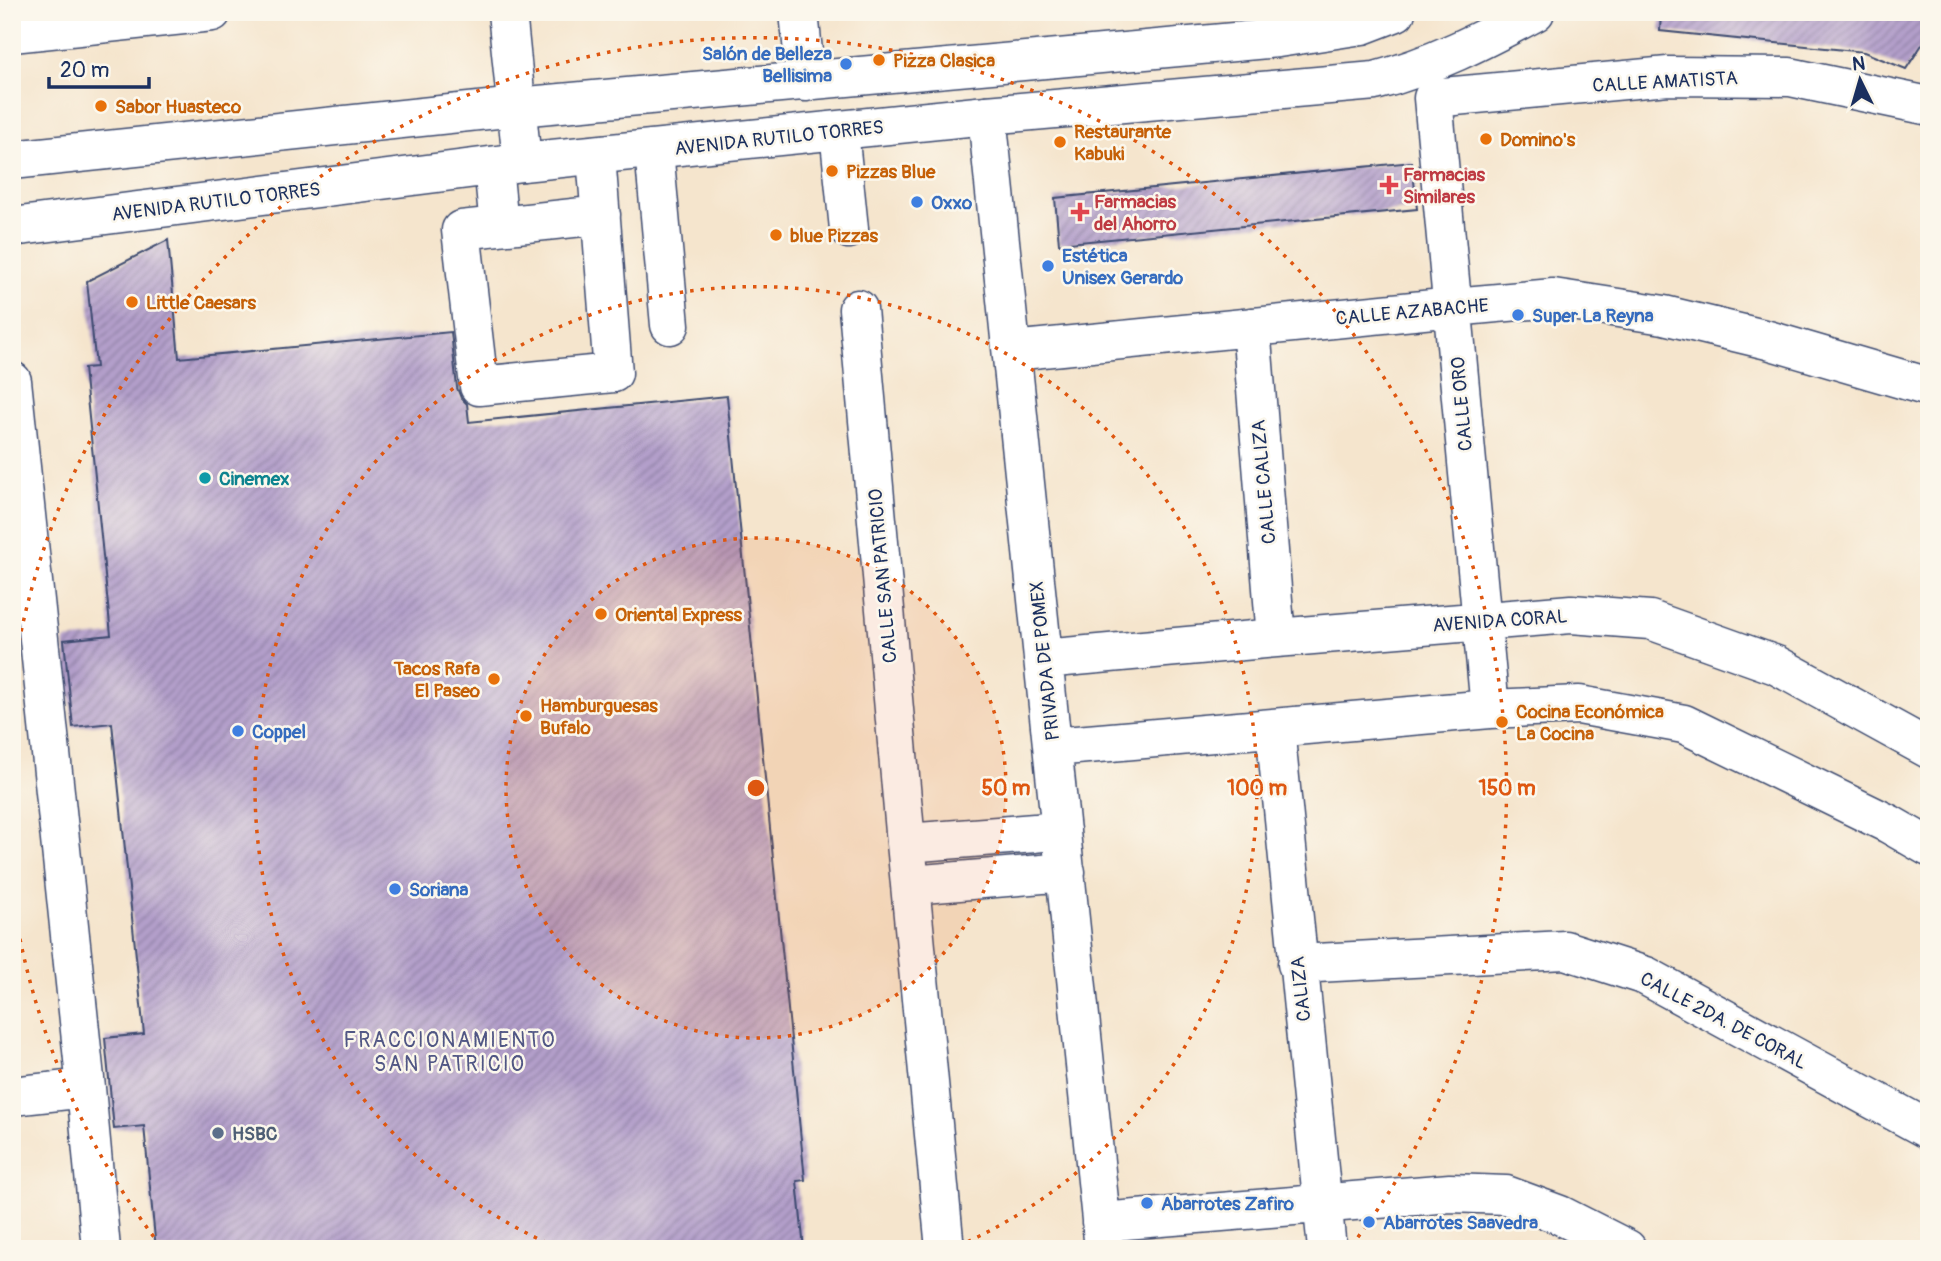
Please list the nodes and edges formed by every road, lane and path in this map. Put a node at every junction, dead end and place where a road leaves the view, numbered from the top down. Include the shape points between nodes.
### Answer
1 (212, 12) edge
2 (508, 12) edge
3 (799, 12) edge
4 (1535, 12) edge
5 (1373, 16) edge
6 (12, 33) edge
7 (806, 82) junction
8 (1423, 84) junction
9 (1929, 106) edge
10 (517, 107) junction
11 (987, 115) junction
12 (839, 131) junction
13 (654, 150) junction
14 (596, 156) junction
15 (12, 160) edge
16 (507, 164) junction
17 (601, 215) junction
18 (499, 226) junction
19 (12, 227) edge
20 (849, 229) dead end
21 (1453, 307) junction
22 (858, 309) dead end
23 (670, 325) dead end
24 (1251, 327) junction
25 (1012, 351) junction
26 (12, 381) edge
27 (1929, 387) edge
28 (15, 431) edge
29 (23, 596) edge
30 (1481, 620) junction
31 (1276, 638) junction
32 (1043, 659) junction
33 (1490, 709) junction
34 (1275, 729) junction
35 (1053, 747) junction
36 (1929, 749) edge
37 (1061, 830) junction
38 (906, 843) junction
39 (1929, 847) edge
40 (1066, 872) junction
41 (911, 885) junction
42 (1297, 964) junction
43 (86, 1088) junction
44 (12, 1096) edge
45 (1929, 1130) edge
46 (1323, 1204) junction
47 (1103, 1236) edge
48 (101, 1249) edge
49 (945, 1249) edge
50 (1327, 1249) edge
51 (1627, 1249) edge

1 - 6 street
2 - 10 street
3 - 7 street
4 - 8 street, AVENIDA RUTILO TORRES via 1479,42
5 - 7 street via 1278,38
7 - 10 street
8 - 9 street, CALLE AMATISTA via 1790,77
8 - 11 street, AVENIDA RUTILO TORRES via 1375,81
8 - 21 street, CALLE ORO
10 - 15 street
10 - 16 street
11 - 12 street, AVENIDA RUTILO TORRES
11 - 25 street, PRIVADA DE POMEX
12 - 13 street, AVENIDA RUTILO TORRES
12 - 20 street
13 - 14 street, AVENIDA RUTILO TORRES
13 - 23 street
14 - 16 street, AVENIDA RUTILO TORRES
14 - 17 street
16 - 18 street
16 - 19 street, AVENIDA RUTILO TORRES
17 - 18 street
17 - 18 street via 613,373 479,386 461,230
21 - 24 street, CALLE AZABACHE
21 - 27 street, CALLE AZABACHE via 1553,298 1664,315
21 - 30 street, CALLE ORO
22 - 38 street, CALLE SAN PATRICIO
24 - 25 street, CALLE AZABACHE
24 - 31 street, CALLE CALIZA
25 - 32 street, PRIVADA DE POMEX
26 - 28 street
28 - 29 street
29 - 43 street
30 - 31 street, AVENIDA CORAL
30 - 33 street, CALLE ORO
30 - 36 street, AVENIDA CORAL via 1571,614 1650,620 1776,665
31 - 32 street, AVENIDA CORAL
32 - 35 street, PRIVADA DE POMEX
33 - 34 street
33 - 39 street via 1579,705 1684,724
34 - 35 street
34 - 42 street, CALIZA
35 - 37 street, PRIVADA DE POMEX
37 - 38 street
37 - 40 street, PRIVADA DE POMEX
38 - 41 street, CALLE SAN PATRICIO
40 - 41 street
40 - 47 street, PRIVADA DE POMEX
41 - 49 street, CALLE SAN PATRICIO
42 - 45 street, CALLE 2DA. DE CORAL via 1565,950 1646,976
42 - 46 street, CALIZA
43 - 44 street
43 - 48 street
46 - 47 street
46 - 50 street, CALIZA
46 - 51 street via 1450,1193 1506,1195 1560,1215

